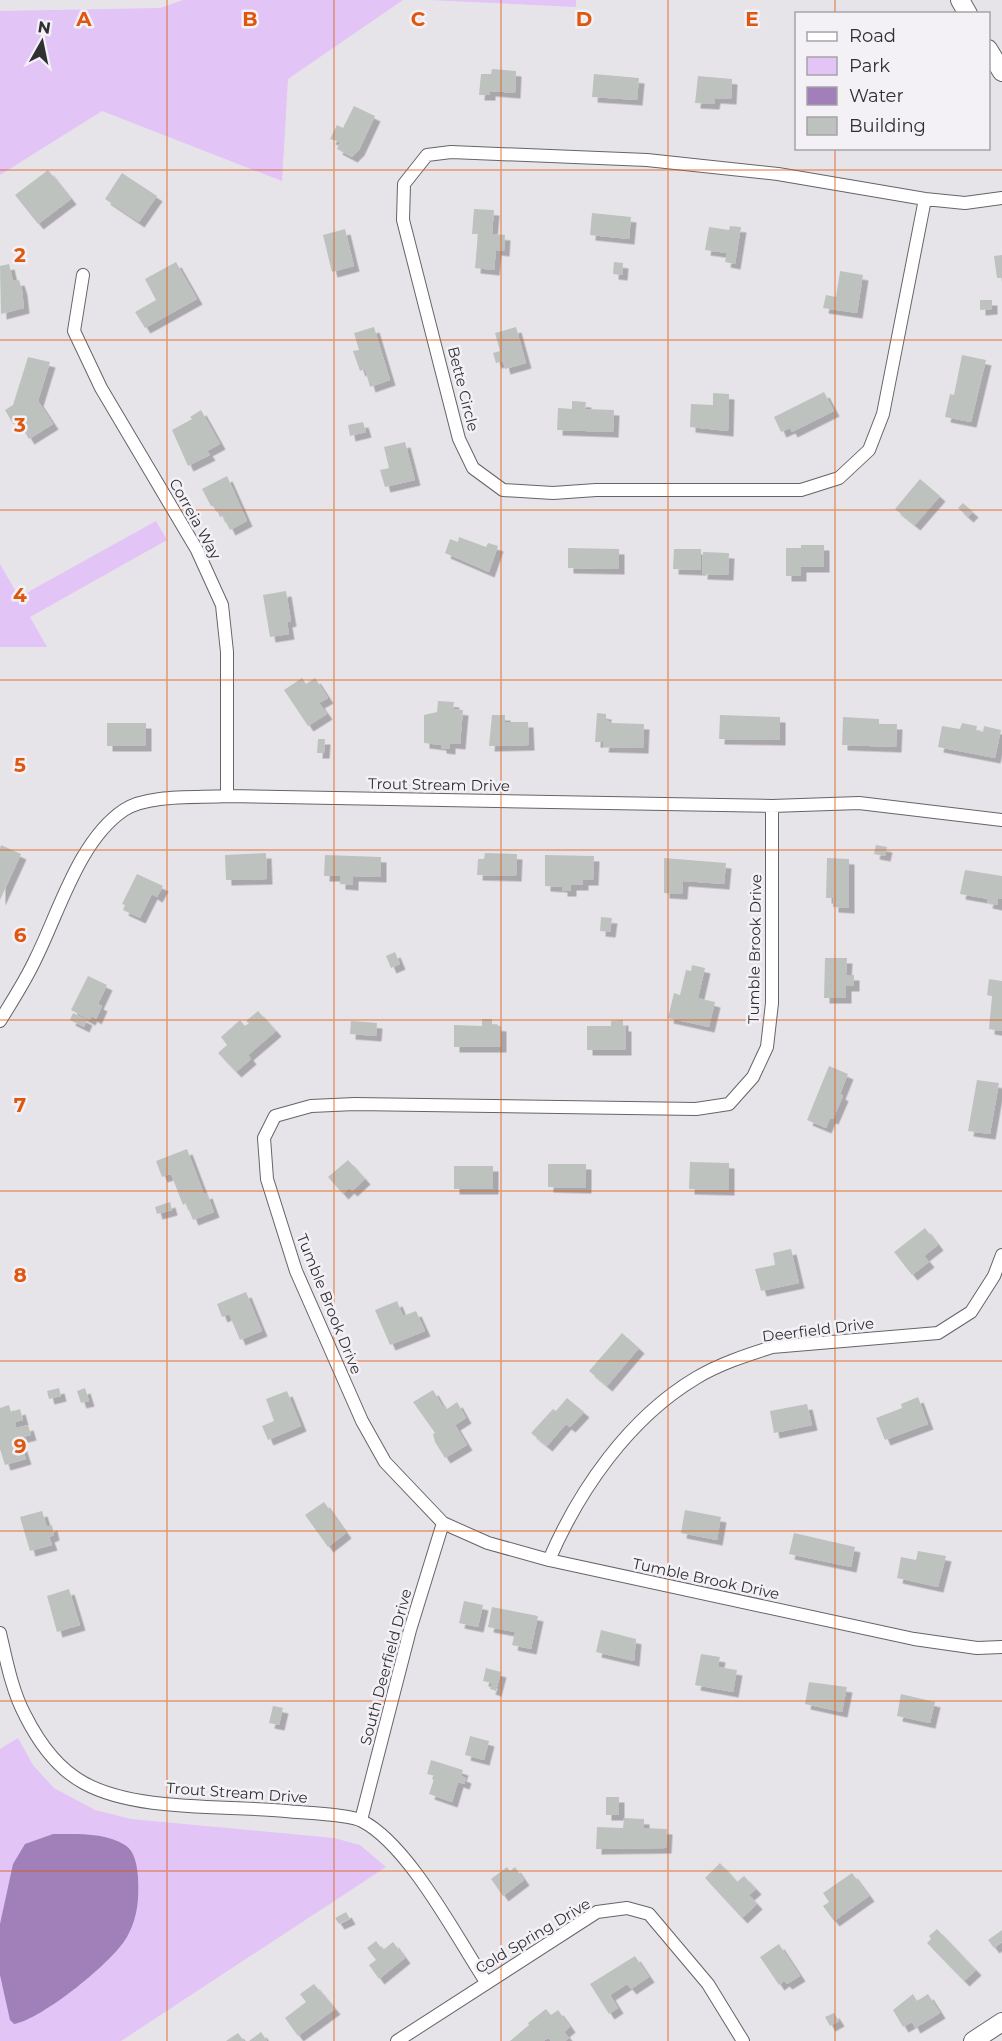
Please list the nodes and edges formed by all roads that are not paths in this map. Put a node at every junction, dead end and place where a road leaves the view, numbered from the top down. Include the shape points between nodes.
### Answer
1 (990, 52) edge
2 (1002, 72) edge
3 (1002, 198) edge
4 (924, 199) junction
5 (83, 275) dead end
6 (226, 796) junction
7 (772, 806) junction
8 (1002, 820) edge
9 (0, 1022) edge
10 (1002, 1255) edge
11 (443, 1523) junction
12 (549, 1560) junction
13 (0, 1633) edge
14 (1002, 1647) edge
15 (361, 1820) junction
16 (486, 1982) junction
17 (1002, 2022) edge
18 (397, 2041) edge
19 (742, 2041) edge
20 (973, 2041) edge

1 - 2 street
3 - 4 street, Bette Circle via 964,203
4 - 4 street, Bette Circle via 778,174 647,160 451,152 427,155 404,184 403,219 459,439 473,468 503,490 553,493 801,490 839,478 869,450 883,414
5 - 6 street, Correia Way via 75,331 101,388 197,550 222,605 227,651
6 - 7 street, Trout Stream Drive
6 - 9 street, Trout Stream Drive via 158,799 124,809 83,858 36,959
7 - 8 street, Trout Stream Drive via 859,803
7 - 11 street, Tumble Brook Drive via 772,1003 766,1047 753,1077 729,1104 696,1109 311,1106 276,1116 264,1138 267,1179 296,1271 362,1422 385,1462
10 - 12 street, Deerfield Drive via 994,1276 971,1312 938,1333 772,1347 698,1377 642,1421 604,1465 582,1494
11 - 12 street, Tumble Brook Drive via 488,1543
11 - 15 street, South Deerfield Drive via 410,1630
12 - 14 street, Tumble Brook Drive via 914,1639 977,1648
13 - 15 street, Trout Stream Drive via 24,1714 48,1753 82,1783 143,1802
15 - 16 street via 411,1867
16 - 18 street, Cold Spring Drive
16 - 19 street, Cold Spring Drive via 597,1912 627,1908 649,1914 708,1984
17 - 20 street

